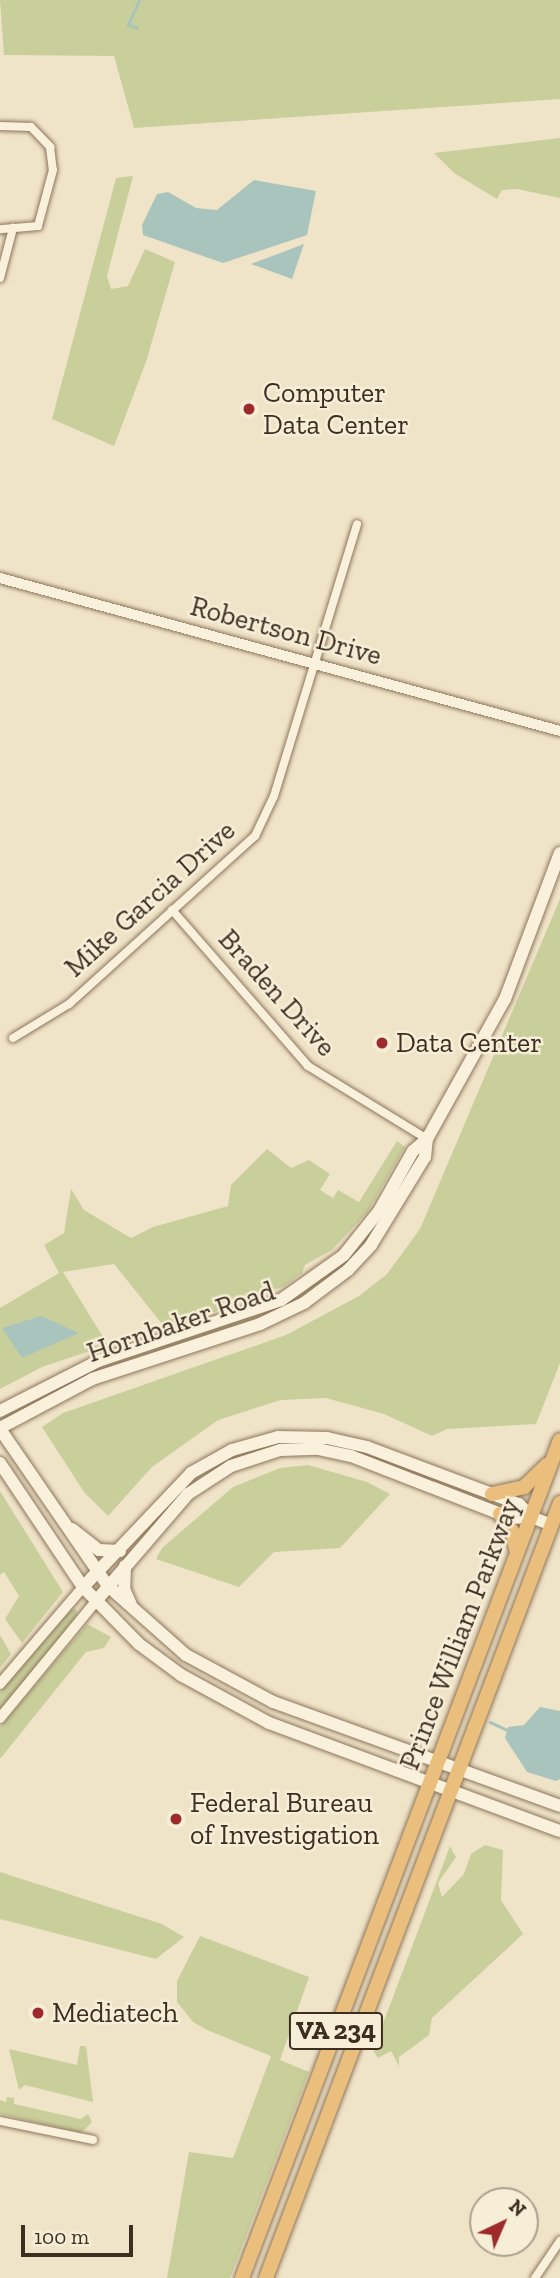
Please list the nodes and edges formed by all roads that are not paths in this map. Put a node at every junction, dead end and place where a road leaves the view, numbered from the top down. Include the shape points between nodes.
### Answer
1 (0, 126) edge
2 (13, 228) junction
3 (0, 229) edge
4 (0, 278) edge
5 (357, 524) dead end
6 (0, 578) edge
7 (316, 664) junction
8 (560, 731) edge
9 (560, 853) edge
10 (172, 910) junction
11 (13, 1038) dead end
12 (427, 1139) junction
13 (0, 1410) edge
14 (0, 1428) edge
15 (560, 1440) edge
16 (259, 1441) junction
17 (262, 1455) junction
18 (553, 1459) junction
19 (2, 1468) edge
20 (492, 1494) junction
21 (560, 1503) edge
22 (500, 1514) junction
23 (531, 1517) junction
24 (63, 1523) junction
25 (552, 1525) junction
26 (120, 1551) junction
27 (517, 1552) junction
28 (125, 1566) junction
29 (98, 1573) junction
30 (108, 1586) junction
31 (83, 1587) junction
32 (96, 1601) junction
33 (134, 1612) junction
34 (0, 1684) edge
35 (0, 1718) edge
36 (438, 1762) junction
37 (458, 1769) junction
38 (430, 1783) junction
39 (451, 1791) junction
40 (560, 1806) edge
41 (560, 1830) edge
42 (0, 2121) edge
43 (93, 2140) dead end
44 (560, 2241) edge
45 (242, 2278) edge
46 (266, 2278) edge
47 (535, 2278) edge

1 - 2 street via 31,127 51,151 52,178 38,226
2 - 3 street
2 - 4 street
5 - 7 street, Mike Garcia Drive
6 - 7 street, Robertson Drive
7 - 8 street, Robertson Drive
7 - 10 street, Mike Garcia Drive via 265,820 239,852
9 - 12 main road, Hornbaker Road via 516,977
10 - 11 street, Mike Garcia Drive via 69,1004
10 - 12 street, Braden Drive via 308,1066
12 - 13 main road, Hornbaker Road via 413,1151 356,1241 299,1290 257,1310 71,1372
12 - 14 main road, Hornbaker Road via 425,1157 371,1245 348,1270 303,1303 260,1324 92,1379
14 - 24 main road
15 - 18 highway, Prince William Parkway / VA 234
16 - 17 main road
16 - 20 main road via 293,1435 348,1442
16 - 26 main road via 232,1450 191,1474
17 - 22 main road via 294,1449 340,1453
17 - 28 main road via 204,1482
18 - 20 highway via 528,1485
18 - 23 highway, Prince William Parkway / VA 234
19 - 31 main road
20 - 23 main road via 519,1504
21 - 25 highway, Prince William Parkway / VA 234
22 - 23 main road
22 - 27 highway
23 - 25 main road
23 - 27 highway, Prince William Parkway / VA 234
24 - 26 main road via 99,1550
24 - 29 main road
25 - 37 highway, Prince William Parkway / VA 234
26 - 29 main road
27 - 36 highway, Prince William Parkway / VA 234
28 - 30 main road
28 - 33 main road via 124,1589
29 - 30 main road
29 - 31 main road
30 - 32 main road
30 - 33 main road
31 - 32 main road
31 - 34 street
32 - 35 street
32 - 38 main road via 139,1644 202,1689 269,1723
33 - 36 main road via 186,1654 240,1686
36 - 37 main road
36 - 38 highway, Prince William Parkway / VA 234
37 - 39 highway, Prince William Parkway / VA 234
37 - 40 main road
38 - 39 main road
38 - 45 highway, Prince William Parkway / VA 234
39 - 41 main road
39 - 46 highway, Prince William Parkway / VA 234
42 - 43 street
44 - 47 street

